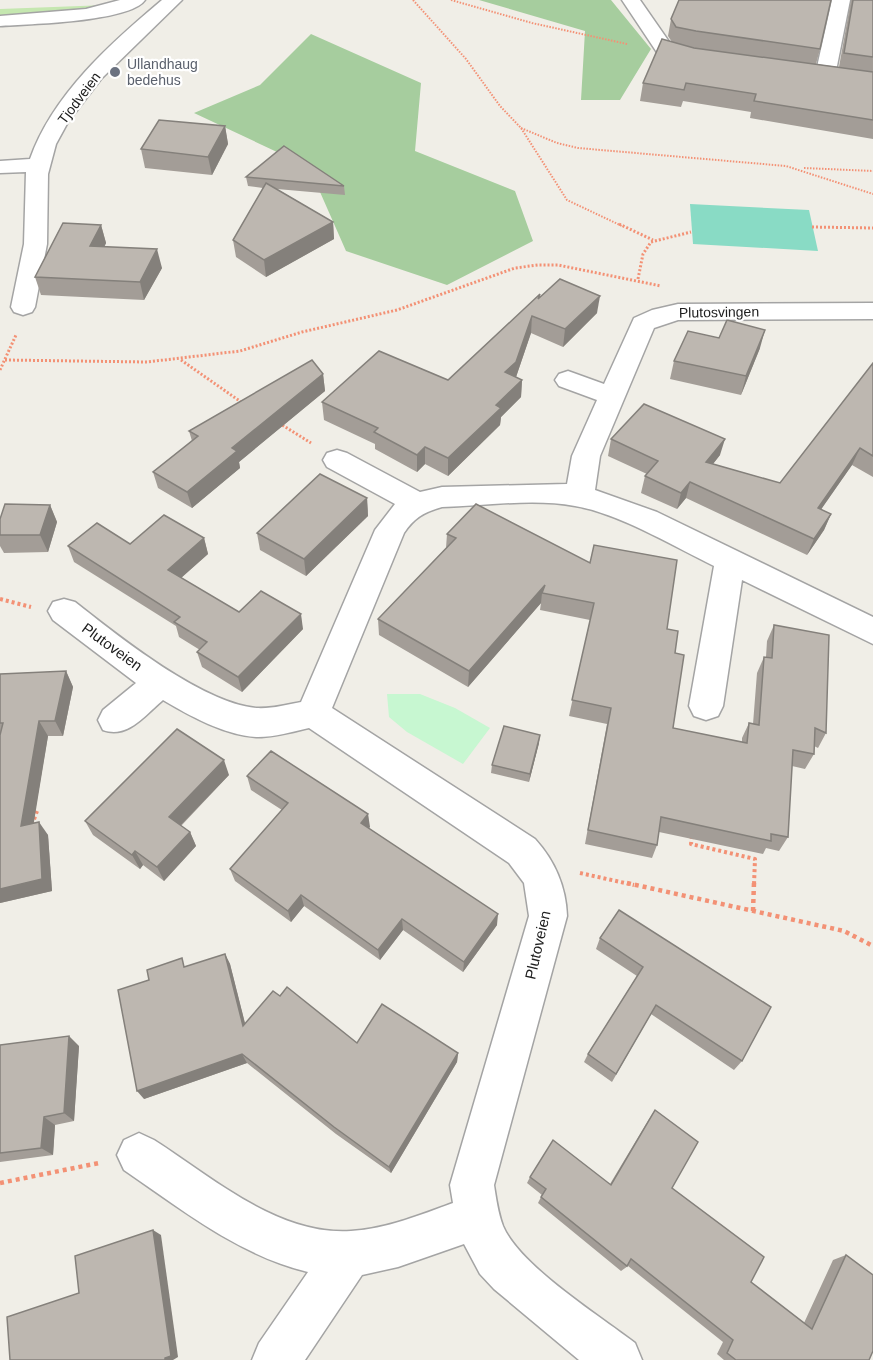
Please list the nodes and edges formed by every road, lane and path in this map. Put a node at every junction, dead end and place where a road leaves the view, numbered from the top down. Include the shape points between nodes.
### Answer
1 (173, 0) edge
2 (413, 0) edge
3 (451, 0) edge
4 (631, 0) edge
5 (841, 0) edge
6 (128, 3) edge
7 (156, 14) junction
8 (0, 21) edge
9 (665, 50) junction
10 (715, 59) edge
11 (804, 73) edge
12 (825, 76) junction
13 (847, 80) edge
14 (521, 128) junction
15 (38, 165) junction
16 (0, 167) edge
17 (800, 169) junction
18 (873, 171) edge
19 (873, 194) edge
20 (812, 227) dead end
21 (873, 228) edge
22 (691, 232) dead end
23 (653, 240) junction
24 (638, 280) junction
25 (668, 289) dead end
26 (23, 307) dead end
27 (873, 311) edge
28 (14, 342) dead end
29 (5, 360) junction
30 (180, 360) junction
31 (0, 370) edge
32 (568, 380) dead end
33 (611, 396) junction
34 (246, 405) edge
35 (275, 421) edge
36 (337, 460) joint
37 (580, 496) junction
38 (417, 503) junction
39 (730, 561) junction
40 (64, 611) dead end
41 (873, 631) edge
42 (162, 681) junction
43 (706, 706) dead end
44 (313, 713) junction
45 (115, 720) dead end
46 (37, 811) dead end
47 (31, 829) edge
48 (692, 832) edge
49 (537, 871) junction
50 (753, 911) junction
51 (873, 946) edge
52 (140, 1155) joint
53 (0, 1183) edge
54 (476, 1217) junction
55 (349, 1254) junction
56 (276, 1360) edge
57 (618, 1360) edge

1 - 7 street, Tjodveien
2 - 14 path
3 - 9 path via 617,43
4 - 9 street
5 - 12 street
6 - 7 street
6 - 8 street via 82,15
7 - 15 street, Tjodveien via 80,92
9 - 10 street
11 - 12 street
12 - 13 street
14 - 17 path via 579,148
14 - 23 path via 567,200
15 - 16 street
15 - 26 street, Tjodveien via 36,238
17 - 18 path
17 - 19 path
20 - 21 path
22 - 23 path
23 - 24 path via 643,250
24 - 25 path
24 - 30 path via 558,265 515,268 397,310 240,351
27 - 33 street, Plutosvingen via 661,315 639,329
28 - 29 path
29 - 30 path
29 - 31 path
30 - 34 path
32 - 33 street
33 - 37 street, Plutosvingen via 586,456
35 - 36 path
36 - 38 street
37 - 38 street via 553,493 442,497
37 - 39 street via 647,520
38 - 44 street via 401,514 390,530
39 - 41 street
39 - 43 street
40 - 42 street, Plutoveien via 111,650
42 - 44 street, Plutoveien via 206,707 253,722
42 - 45 street, Plutoveien
44 - 49 street, Plutoveien via 522,850
46 - 47 path
48 - 50 path via 691,844 755,859
49 - 50 path via 571,871
49 - 54 street, Plutoveien via 548,895 548,916 472,1185
50 - 51 path via 844,931
52 - 53 path
52 - 55 street via 251,1226 295,1248
54 - 55 street via 398,1244
54 - 57 street, Plutoveien via 488,1245 507,1270
55 - 56 street

